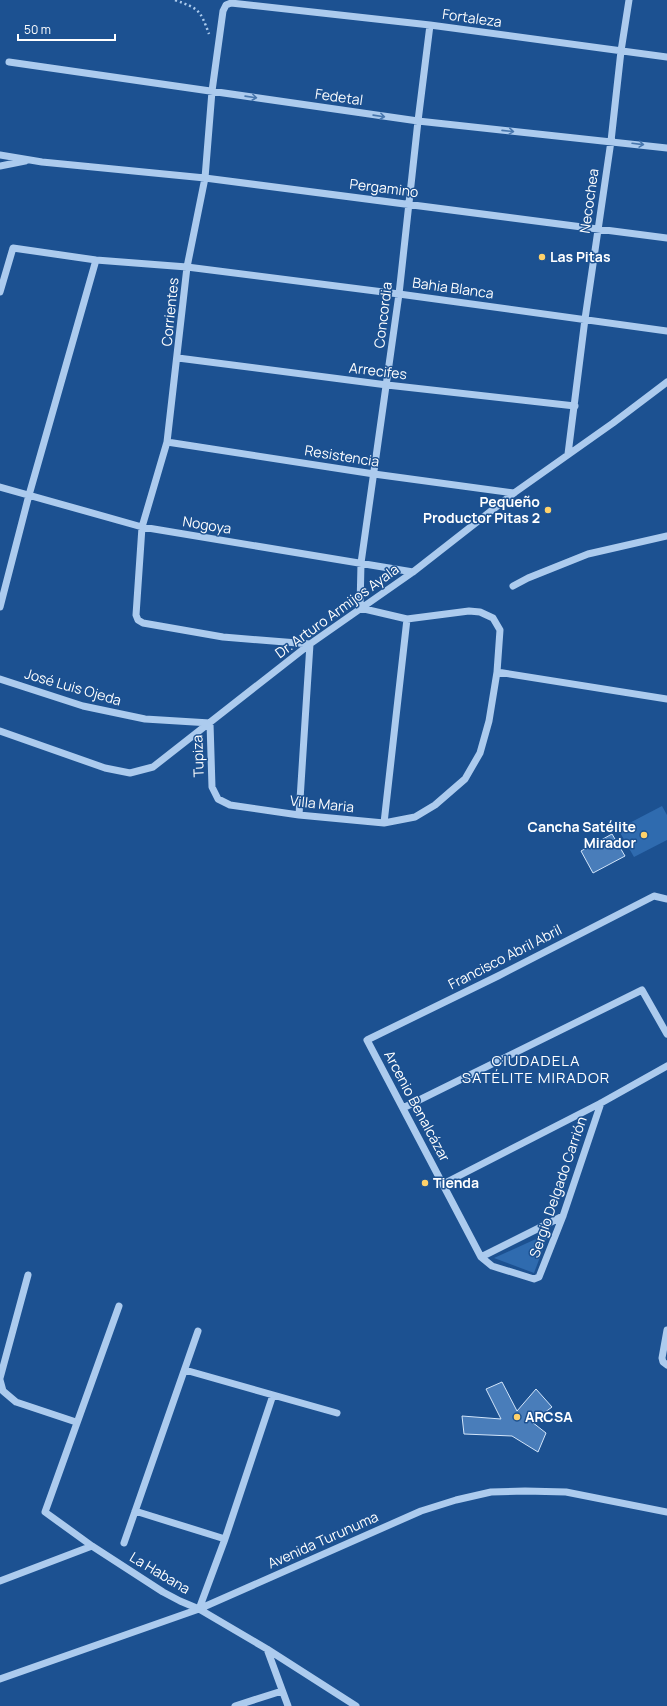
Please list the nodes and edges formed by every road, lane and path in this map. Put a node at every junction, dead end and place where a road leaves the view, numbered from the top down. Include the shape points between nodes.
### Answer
1 (175, 0) edge
2 (629, 0) edge
3 (226, 5) joint
4 (430, 25) junction
5 (620, 51) junction
6 (217, 52) junction
7 (667, 57) edge
8 (9, 62) dead end
9 (212, 91) junction
10 (418, 122) junction
11 (611, 141) junction
12 (667, 148) edge
13 (0, 154) edge
14 (27, 160) junction
15 (0, 166) edge
16 (205, 178) junction
17 (410, 205) junction
18 (598, 229) junction
19 (667, 238) edge
20 (96, 260) junction
21 (188, 267) junction
22 (0, 292) edge
23 (399, 294) junction
24 (585, 319) junction
25 (667, 331) edge
26 (178, 358) junction
27 (667, 382) edge
28 (387, 385) junction
29 (575, 406) junction
30 (167, 442) junction
31 (568, 454) junction
32 (374, 474) junction
33 (0, 487) edge
34 (514, 493) junction
35 (29, 495) junction
36 (142, 527) junction
37 (667, 536) edge
38 (361, 564) junction
39 (413, 572) junction
40 (513, 586) dead end
41 (0, 607) edge
42 (360, 608) junction
43 (407, 619) junction
44 (310, 644) junction
45 (497, 672) junction
46 (0, 679) edge
47 (667, 699) edge
48 (210, 723) junction
49 (0, 732) edge
50 (212, 787) joint
51 (299, 815) junction
52 (384, 823) junction
53 (667, 899) edge
54 (667, 1034) edge
55 (367, 1040) joint
56 (667, 1066) edge
57 (601, 1103) junction
58 (403, 1108) junction
59 (444, 1184) junction
60 (563, 1216) junction
61 (480, 1257) junction
62 (28, 1276) dead end
63 (119, 1306) dead end
64 (667, 1330) edge
65 (198, 1331) dead end
66 (667, 1365) edge
67 (185, 1370) junction
68 (0, 1379) edge
69 (274, 1395) junction
70 (338, 1413) dead end
71 (76, 1422) junction
72 (136, 1511) junction
73 (667, 1512) edge
74 (224, 1539) junction
75 (124, 1543) dead end
76 (92, 1546) junction
77 (0, 1582) edge
78 (199, 1609) junction
79 (267, 1649) junction
80 (0, 1679) edge
81 (282, 1691) junction
82 (235, 1706) edge
83 (288, 1706) edge
84 (356, 1706) edge

1 - 6 path via 194,6 202,16
2 - 5 street, Necochea
3 - 4 street, Fortaleza via 231,2
3 - 6 street, Corrientes
4 - 5 street, Fortaleza
4 - 10 street, Concordia
5 - 7 street, Fortaleza
5 - 11 street, Necochea
6 - 9 street, Corrientes
8 - 9 street, Fedetal
9 -> 10 street, Fedetal
9 - 16 street, Corrientes
10 -> 11 street, Fedetal
10 - 17 street, Concordia
11 -> 12 street, Fedetal
11 - 18 street, Necochea
13 - 14 street
14 - 15 street
14 - 16 street, Pergamino
16 - 17 street, Pergamino
16 - 21 street, Corrientes
17 - 18 street, Pergamino
17 - 23 street, Concordia
18 - 19 street, Pergamino
18 - 24 street, Necochea
20 - 21 street, Bahia Blanca
20 - 22 street, Bahia Blanca via 13,248
20 - 35 street
21 - 23 street, Bahia Blanca
21 - 26 street, Corrientes
23 - 24 street, Bahia Blanca
23 - 28 street, Concordia
24 - 25 street, Bahia Blanca
24 - 29 street, Necochea
26 - 28 street, Arrecifes
26 - 30 street, Corrientes
27 - 31 street, Dr. Arturo Armijos Ayala
28 - 29 street, Arrecifes
28 - 32 street, Concordia
29 - 31 street, Necochea
30 - 32 street, Resistencia
30 - 36 street, Corrientes
31 - 34 street, Dr. Arturo Armijos Ayala
32 - 34 street, Resistencia
32 - 38 street, Concordia
33 - 35 street, Nogoya
34 - 39 street, Dr. Arturo Armijos Ayala
35 - 36 street, Nogoya
35 - 41 street
36 - 38 street, Nogoya
36 - 44 street, Corrientes via 136,615 138,620 223,637
37 - 40 street via 588,554
38 - 39 street, Nogoya
38 - 42 street, Concordia
39 - 42 street, Dr. Arturo Armijos Ayala
42 - 43 street
42 - 44 street, Dr. Arturo Armijos Ayala
43 - 45 street, Villa Maria via 469,611 480,612 493,618 500,630
43 - 52 street
44 - 48 street, Dr. Arturo Armijos Ayala
44 - 51 street
45 - 47 street
45 - 52 street, Villa Maria via 489,721 480,753 465,779 435,805 415,817
46 - 48 street, José Luis Ojeda via 83,706 145,719
48 - 49 street, Dr. Arturo Armijos Ayala via 152,767 130,773 105,768
48 - 50 street, Tupiza
50 - 51 street, Villa Maria via 218,799 230,805
51 - 52 street, Villa Maria
53 - 55 street, Francisco Abril Abril via 654,896
54 - 58 street via 642,990
55 - 58 street, Arcenio Benalcázar
56 - 57 street
57 - 59 street
57 - 60 street, Sergio Delgado Carrión
58 - 59 street, Arcenio Benalcázar
59 - 61 street, Arcenio Benalcázar
60 - 61 street
60 - 61 street, Sergio Delgado Carrión via 537,1279 492,1266
62 - 68 street
63 - 71 street
64 - 66 street via 662,1362
65 - 67 street
67 - 69 street
67 - 72 street
68 - 71 street via 3,1391 16,1402
69 - 70 street
69 - 74 street
71 - 76 street, La Habana via 45,1512
72 - 74 street
72 - 75 street
73 - 78 street, Avenida Turunuma via 566,1492 491,1492 421,1511
74 - 78 street
76 - 77 street
76 - 78 street, La Habana via 163,1592
78 - 79 street, La Habana
78 - 80 street, Avenida Turunuma
79 - 81 street
79 - 84 street, La Habana
81 - 82 street
81 - 83 street

